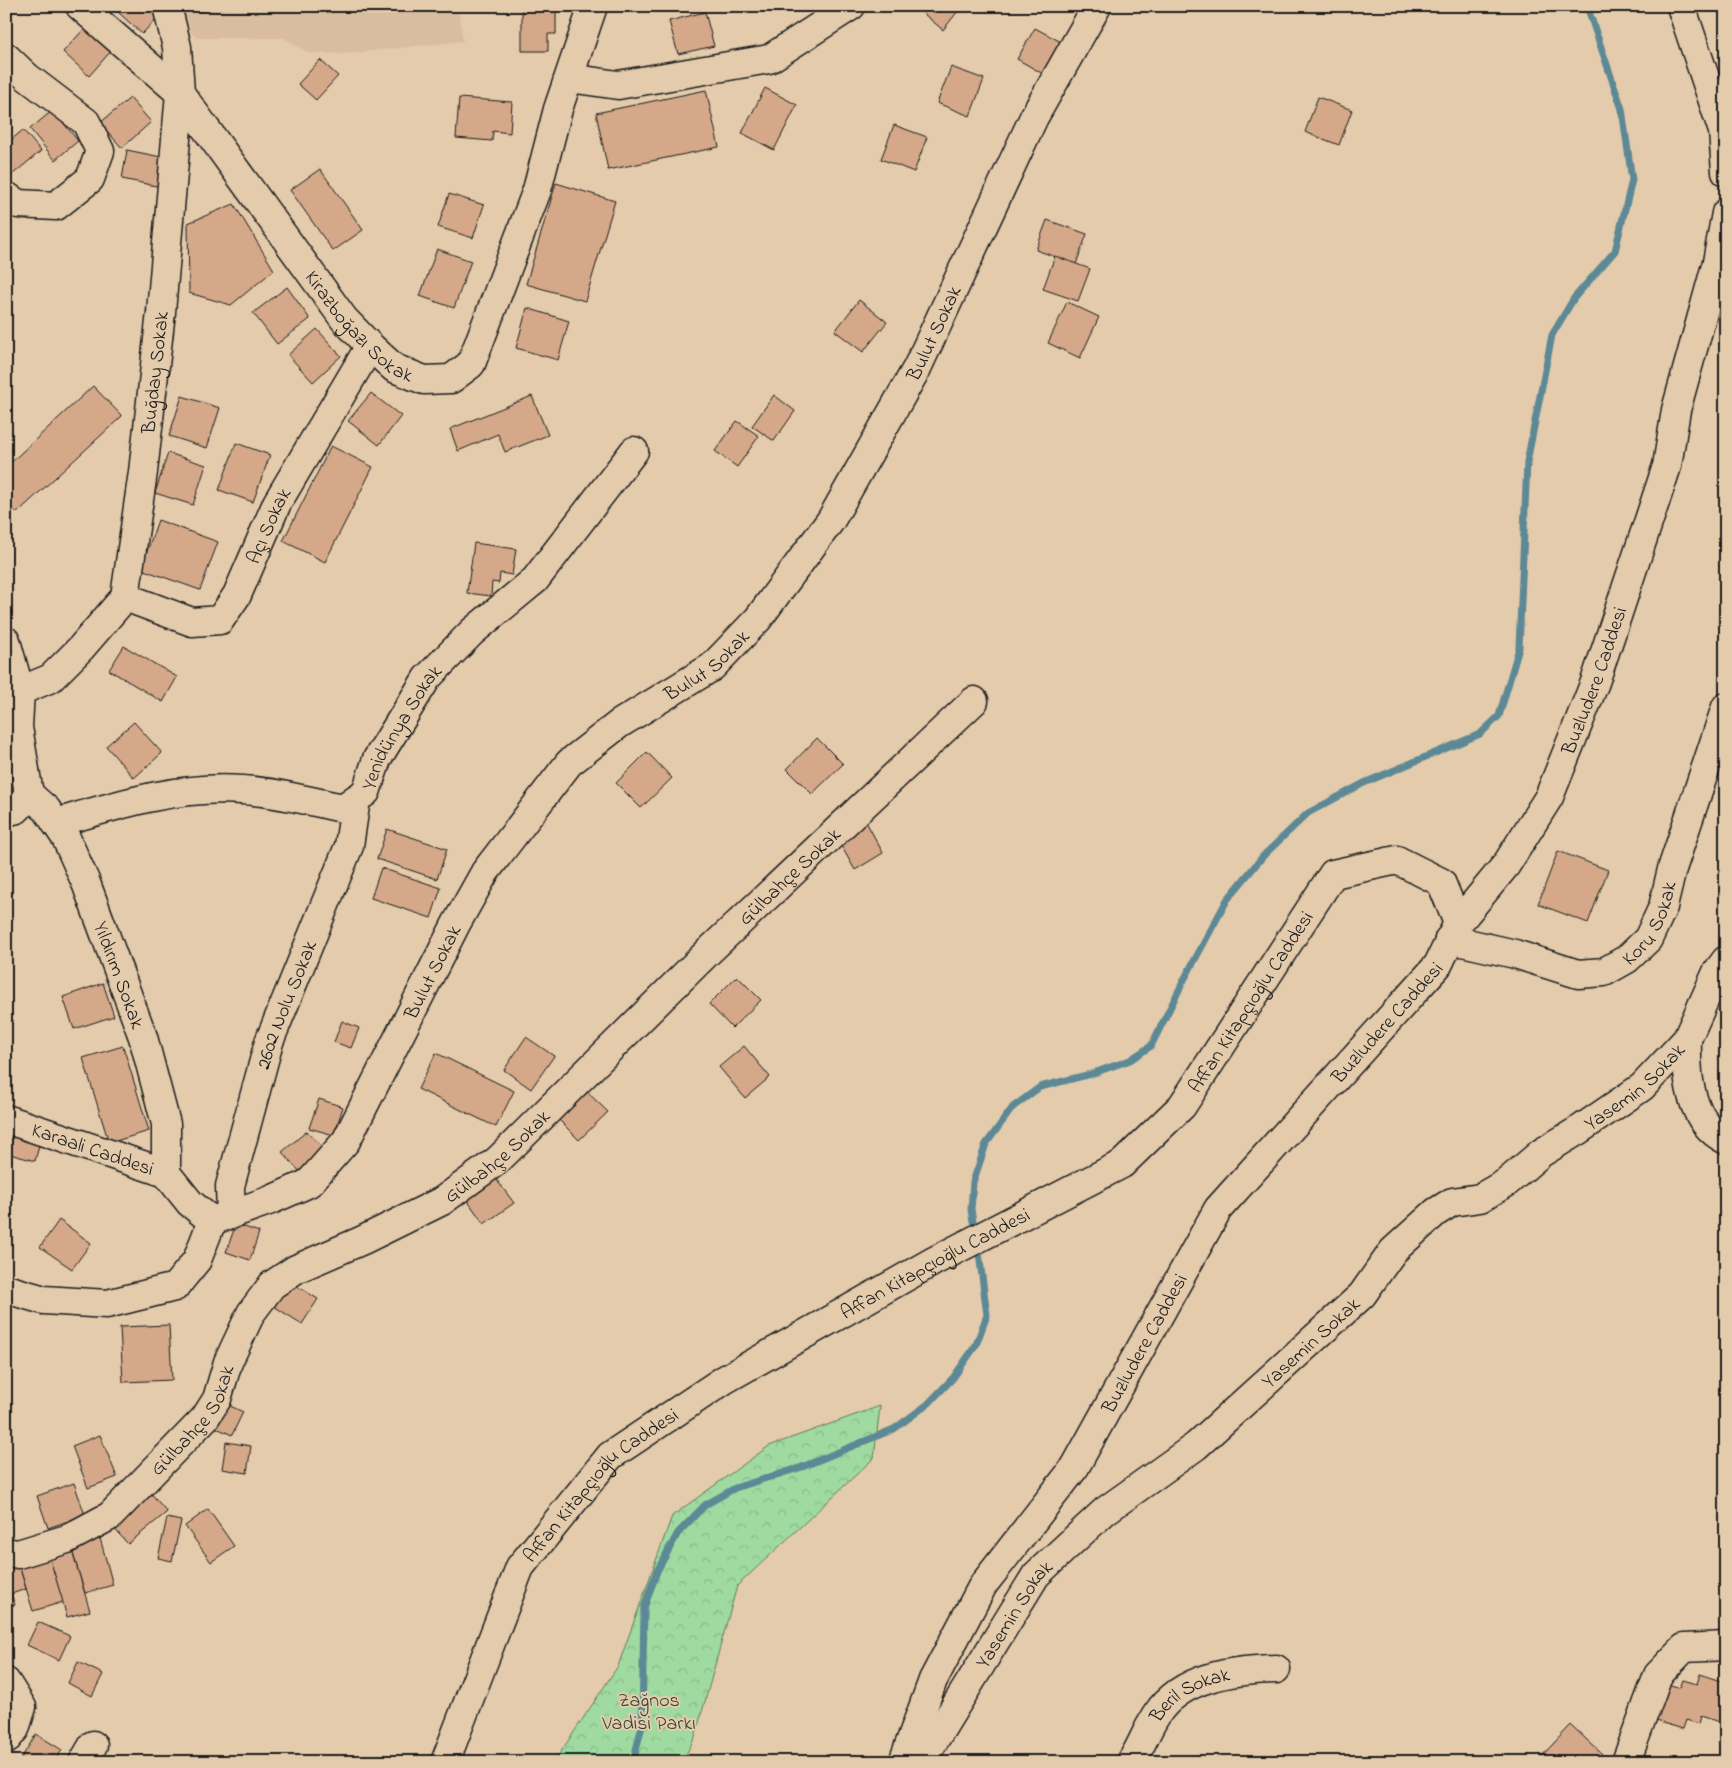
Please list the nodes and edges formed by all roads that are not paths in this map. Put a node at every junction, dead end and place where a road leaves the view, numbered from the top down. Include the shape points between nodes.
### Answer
1 (80, 6) edge
2 (166, 6) edge
3 (593, 6) edge
4 (851, 6) edge
5 (1097, 6) edge
6 (1680, 6) edge
7 (6, 58) edge
8 (569, 78) junction
9 (180, 93) junction
10 (1726, 172) edge
11 (6, 196) edge
12 (1726, 213) edge
13 (370, 346) junction
14 (634, 451) dead end
15 (125, 597) junction
16 (6, 641) edge
17 (20, 690) junction
18 (974, 701) dead end
19 (1726, 707) edge
20 (30, 794) junction
21 (356, 800) junction
22 (6, 812) edge
23 (56, 823) junction
24 (1453, 931) junction
25 (1726, 960) edge
26 (1687, 1039) junction
27 (6, 1118) edge
28 (1726, 1140) edge
29 (166, 1173) junction
30 (221, 1218) junction
31 (6, 1289) edge
32 (6, 1552) edge
33 (1726, 1646) edge
34 (1276, 1669) dead end
35 (6, 1682) edge
36 (6, 1740) edge
37 (444, 1762) edge
38 (903, 1762) edge
39 (921, 1762) edge
40 (1131, 1762) edge
41 (1626, 1762) edge

1 - 9 street, Kirazboğazı Sokak
2 - 9 street, Buğday Sokak via 177,47
3 - 8 street, Kirazboğazı Sokak
4 - 8 street via 769,59 618,85
5 - 30 street, Bulut Sokak via 1034,117 917,368 831,520 758,619 712,667 619,724 569,763 485,872 346,1142 309,1183
6 - 10 street via 1723,131
7 - 11 street via 86,122 100,151 90,179 56,206 18,204
8 - 13 street, Kirazboğazı Sokak via 537,190 471,364 451,379 424,380 394,368
9 - 13 street, Kirazboğazı Sokak via 344,319
9 - 15 street, Buğday Sokak via 144,472
12 - 24 street, Buzludere Caddesi via 1717,262 1676,410 1667,466 1595,682 1549,797 1506,865
13 - 15 street, Açı Sokak via 277,503 237,595 220,620 192,622
14 - 21 street, Yenidünya Sokak via 535,580 472,632 427,678 377,759 366,792
15 - 17 street via 82,648 51,678
16 - 17 street
17 - 20 street via 18,727
18 - 32 street, Gülbahçe Sokak via 709,950 498,1160 442,1201 296,1269 272,1285 251,1313 228,1362 217,1399 205,1418 110,1516 67,1539 18,1554
19 - 24 street, Koru Sokak via 1672,869 1663,906 1648,940 1627,959 1604,972 1578,974
20 - 22 street via 18,809
20 - 23 street, Yıldırım Sokak
21 - 23 street, Yenidünya Sokak via 343,808 243,790 208,789 143,797
21 - 30 street, 2602 Nolu Sokak via 349,846 269,1042
23 - 29 street, Yıldırım Sokak via 86,883 142,1037 166,1124
24 - 37 street, Affan Kitapçıoğlu Caddesi via 1441,882 1397,860 1333,874 1182,1106 1122,1164 934,1261 724,1380 610,1456 520,1567
24 - 38 street, Buzludere Caddesi via 1438,965 1218,1209 1075,1467 983,1585 933,1680
25 - 26 street, Yasemin Sokak via 1716,972
26 - 28 street via 1686,1069 1693,1103 1715,1134
26 - 39 street, Yasemin Sokak via 1642,1087 1541,1153 1506,1183 1480,1198 1452,1202 1436,1212 1393,1251 1362,1295 1196,1446 1105,1511 1036,1575
27 - 29 street, Karaali Caddesi
29 - 30 street, Karaali Caddesi via 190,1203
30 - 31 street via 197,1260 175,1287 107,1304 44,1300
33 - 41 street via 1684,1648 1658,1675
34 - 40 street, Beril Sokak via 1235,1670 1180,1690 1157,1713
35 - 36 street via 22,1707 15,1729

